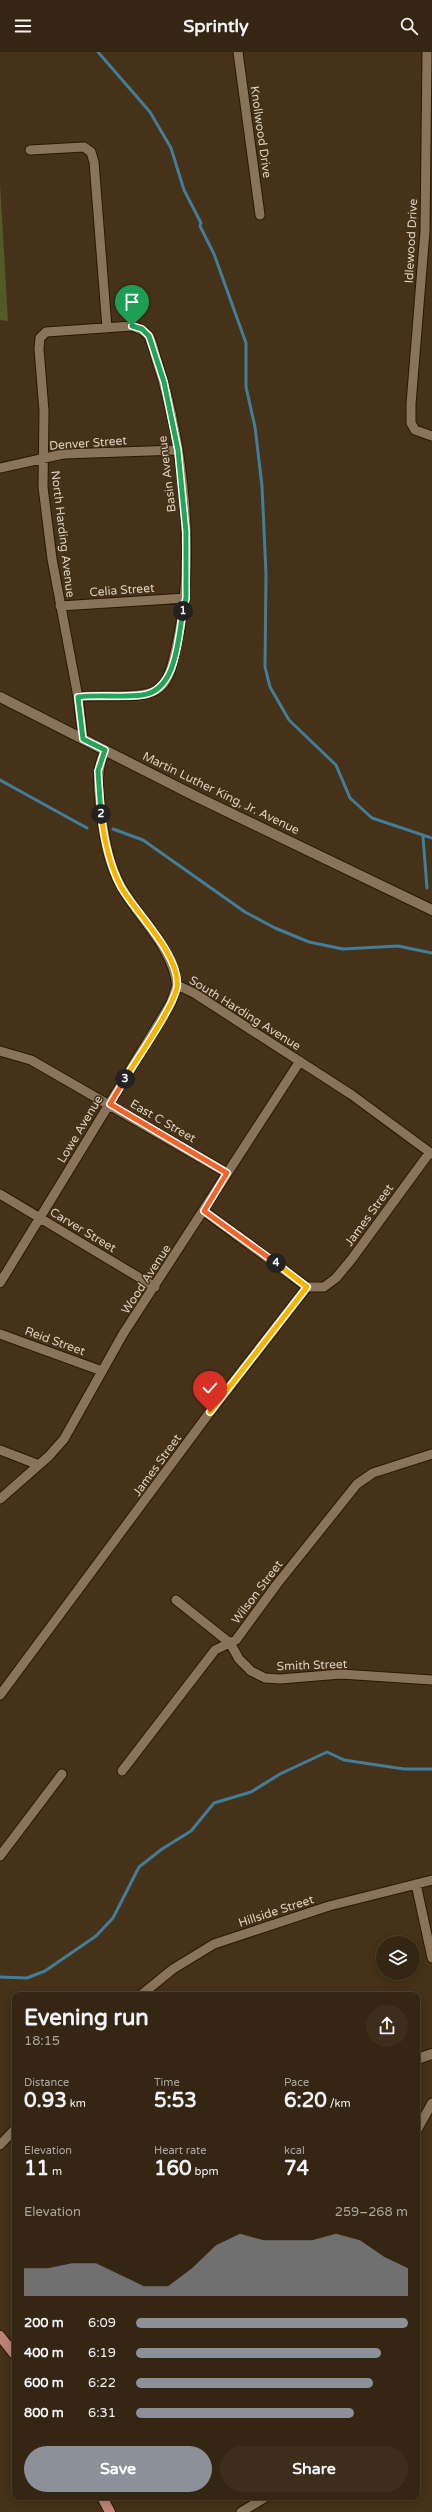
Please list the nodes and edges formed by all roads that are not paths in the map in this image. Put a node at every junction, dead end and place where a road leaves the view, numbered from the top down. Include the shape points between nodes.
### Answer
1 (238, 52) edge
2 (427, 52) edge
3 (30, 150) dead end
4 (260, 215) dead end
5 (429, 232) edge
6 (107, 328) junction
7 (46, 332) joint
8 (432, 436) edge
9 (178, 450) junction
10 (42, 458) junction
11 (0, 468) edge
12 (186, 598) junction
13 (60, 606) junction
14 (0, 697) edge
15 (78, 697) junction
16 (83, 739) junction
17 (105, 750) junction
18 (432, 910) edge
19 (177, 985) junction
20 (0, 1052) edge
21 (300, 1061) junction
22 (110, 1104) junction
23 (431, 1153) edge
24 (227, 1173) junction
25 (0, 1194) edge
26 (204, 1211) junction
27 (40, 1218) junction
28 (0, 1283) edge
29 (155, 1287) junction
30 (307, 1287) junction
31 (0, 1334) edge
32 (102, 1371) junction
33 (0, 1450) edge
34 (432, 1454) edge
35 (39, 1465) junction
36 (0, 1499) edge
37 (176, 1600) dead end
38 (230, 1643) junction
39 (432, 1680) edge
40 (0, 1695) edge
41 (122, 1771) dead end
42 (62, 1774) dead end
43 (0, 1856) edge
44 (432, 1880) edge
45 (416, 1884) junction
46 (432, 1958) edge
47 (145, 1992) edge
48 (432, 2054) edge
49 (420, 2058) edge
50 (432, 2103) edge
51 (420, 2125) edge
52 (12, 2132) edge
53 (0, 2145) edge
54 (2, 2341) edge
55 (12, 2352) edge
56 (104, 2500) edge
57 (261, 2500) edge
58 (110, 2512) edge
59 (241, 2512) edge

1 - 4 street, Knollwood Drive
2 - 5 street, Idlewood Drive
3 - 6 street via 84,147 91,152 94,162
5 - 8 street, Idlewood Drive via 411,423 415,430
6 - 7 street, Basin Avenue
6 - 9 street, Basin Avenue via 132,326 142,329 149,336 164,382
7 - 10 street, North Harding Avenue via 40,338 39,349 44,411
9 - 10 street, Denver Street via 63,454
9 - 12 street, Basin Avenue via 186,532
10 - 11 street, Denver Street
10 - 13 street, North Harding Avenue via 43,487
12 - 13 street, Celia Street
12 - 15 street, Basin Avenue via 172,666 158,689 142,695 96,694
13 - 15 street, North Harding Avenue
14 - 16 main road, Martin Luther King, Jr. Avenue
15 - 16 street, North Harding Avenue
16 - 17 main road, Martin Luther King, Jr. Avenue
17 - 18 main road, Martin Luther King, Jr. Avenue
17 - 19 street, South Harding Avenue via 98,771 98,785 103,829 110,859 122,888 167,953
19 - 21 street, South Harding Avenue via 194,993
19 - 22 street, Lowe Avenue via 171,1003
20 - 22 street, East C Street via 31,1060
21 - 23 street, South Harding Avenue
21 - 24 street, Wood Avenue
22 - 24 street, East C Street
22 - 27 street, Lowe Avenue
23 - 30 street, James Street via 336,1278 324,1287
24 - 26 street, Wood Avenue
25 - 27 street, Carver Street
26 - 29 street, Wood Avenue
26 - 30 street
27 - 28 street, Lowe Avenue
27 - 29 street, Carver Street
29 - 32 street, Wood Avenue
30 - 40 street, James Street via 210,1412
31 - 32 street, Reid Street
32 - 35 street, Wood Avenue via 64,1439
33 - 35 street
34 - 38 street, Wilson Street via 373,1473 357,1484 277,1584 247,1627
35 - 36 street, Wood Avenue
37 - 38 street, Smith Street
38 - 39 street, Smith Street via 239,1659 251,1671 265,1678 341,1674
38 - 41 street, Wilson Street via 215,1650
42 - 43 street
44 - 45 street, Hillside Street
45 - 46 street
45 - 47 street, Hillside Street via 330,1906 214,1944 173,1969
48 - 49 main road
50 - 51 street
52 - 53 street
54 - 55 main road
56 - 58 main road
57 - 59 street

